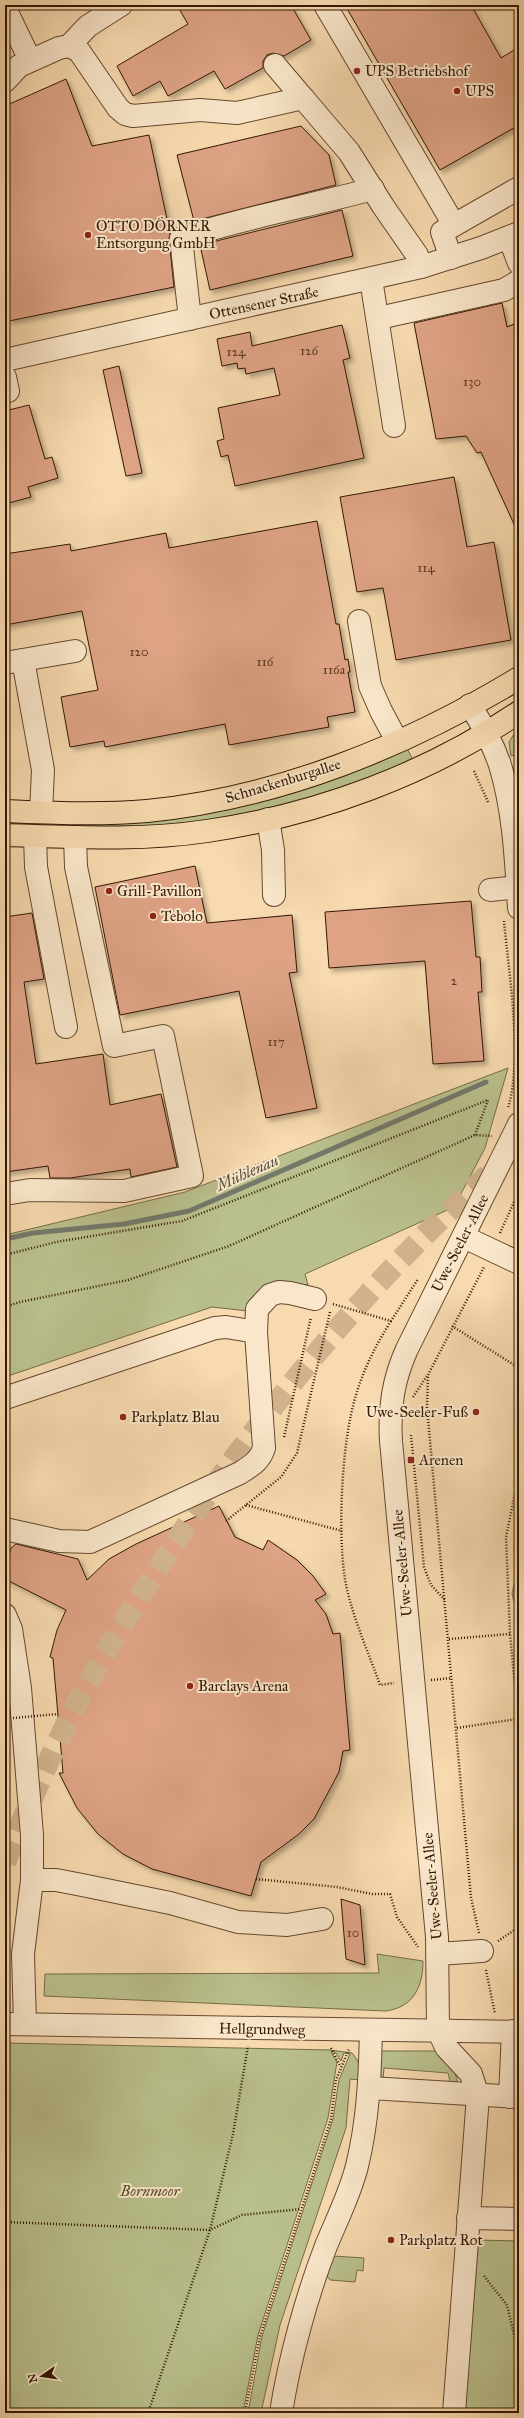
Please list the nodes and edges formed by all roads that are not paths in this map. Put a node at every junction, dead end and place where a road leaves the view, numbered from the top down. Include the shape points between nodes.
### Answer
1 (121, 5) edge
2 (325, 5) edge
3 (5, 8) edge
4 (69, 46) junction
5 (30, 60) junction
6 (275, 65) dead end
7 (5, 81) edge
8 (303, 98) junction
9 (519, 188) edge
10 (373, 190) junction
11 (454, 225) junction
12 (514, 235) edge
13 (450, 258) junction
14 (519, 263) edge
15 (421, 267) junction
16 (371, 279) junction
17 (519, 281) edge
18 (379, 318) junction
19 (190, 319) junction
20 (5, 360) edge
21 (394, 426) dead end
22 (359, 621) dead end
23 (75, 651) dead end
24 (14, 662) edge
25 (519, 678) edge
26 (470, 705) junction
27 (519, 712) edge
28 (486, 733) junction
29 (398, 741) junction
30 (5, 811) edge
31 (41, 812) junction
32 (268, 819) junction
33 (5, 835) edge
34 (35, 836) junction
35 (75, 837) junction
36 (518, 887) junction
37 (490, 890) dead end
38 (274, 895) dead end
39 (512, 914) edge
40 (66, 1026) dead end
41 (513, 1117) edge
42 (5, 1194) edge
43 (464, 1237) junction
44 (519, 1263) edge
45 (323, 1301) road end
46 (256, 1332) junction
47 (5, 1398) edge
48 (5, 1530) edge
49 (5, 1615) edge
50 (32, 1880) junction
51 (322, 1919) dead end
52 (482, 1951) road end
53 (429, 1952) junction
54 (15, 2024) edge
55 (371, 2030) junction
56 (438, 2030) junction
57 (516, 2032) edge
58 (370, 2088) junction
59 (478, 2096) junction
60 (515, 2097) edge
61 (468, 2218) junction
62 (519, 2219) edge
63 (281, 2413) edge
64 (454, 2413) edge

1 - 4 street via 88,26
2 - 11 street
3 - 5 street
4 - 5 street
4 - 8 street via 79,51 118,108 125,114 134,116 200,110 237,113
5 - 7 street via 19,66
6 - 8 street
8 - 10 street via 349,152
9 - 11 street
10 - 15 street via 418,255
10 - 19 street via 219,225 180,238
11 - 13 street via 442,232
12 - 13 street, Ottensener Straße
12 - 14 street
13 - 15 street, Ottensener Straße
15 - 16 street, Ottensener Straße
16 - 18 street
16 - 19 street, Ottensener Straße
17 - 18 street via 504,290
18 - 21 street
19 - 20 street, Ottensener Straße
22 - 29 street via 370,686
23 - 24 street
24 - 31 street via 43,770
25 - 26 main road, Schnackenburgallee
26 - 28 street
26 - 29 main road, Schnackenburgallee
27 - 28 main road, Schnackenburgallee
28 - 32 main road, Schnackenburgallee via 424,765 352,795
28 - 36 street via 500,765 510,807
29 - 31 main road, Schnackenburgallee via 318,773 224,799 148,811
30 - 31 main road, Schnackenburgallee
32 - 35 main road, Schnackenburgallee via 206,831 136,837
32 - 38 street via 273,850
33 - 34 main road, Schnackenburgallee
34 - 35 main road, Schnackenburgallee
34 - 40 street via 36,867
35 - 42 street via 76,867 114,1046 163,1036 192,1176 124,1191 30,1190
36 - 37 street
36 - 39 street
41 - 43 street, Uwe-Seeler-Allee
43 - 44 street
43 - 53 street, Uwe-Seeler-Allee via 399,1366 391,1395 390,1417
45 - 46 street via 290,1293 279,1292 270,1295 257,1309
46 - 47 street via 226,1327 214,1328
46 - 48 street via 264,1448 255,1463 240,1473 90,1542 59,1542
49 - 50 street via 11,1628 16,1653 18,1718 32,1835
50 - 51 street via 56,1880 156,1900 238,1922 287,1926
50 - 54 street
52 - 53 street
53 - 56 street, Uwe-Seeler-Allee
54 - 55 street, Hellgrundweg
55 - 56 street, Hellgrundweg
55 - 58 street
56 - 57 street, Hellgrundweg
56 - 59 street via 446,2048 471,2074
57 - 60 street
58 - 59 street
58 - 63 street via 366,2127 356,2168 326,2246 301,2326
59 - 60 street
59 - 61 street
61 - 62 street
61 - 64 street

